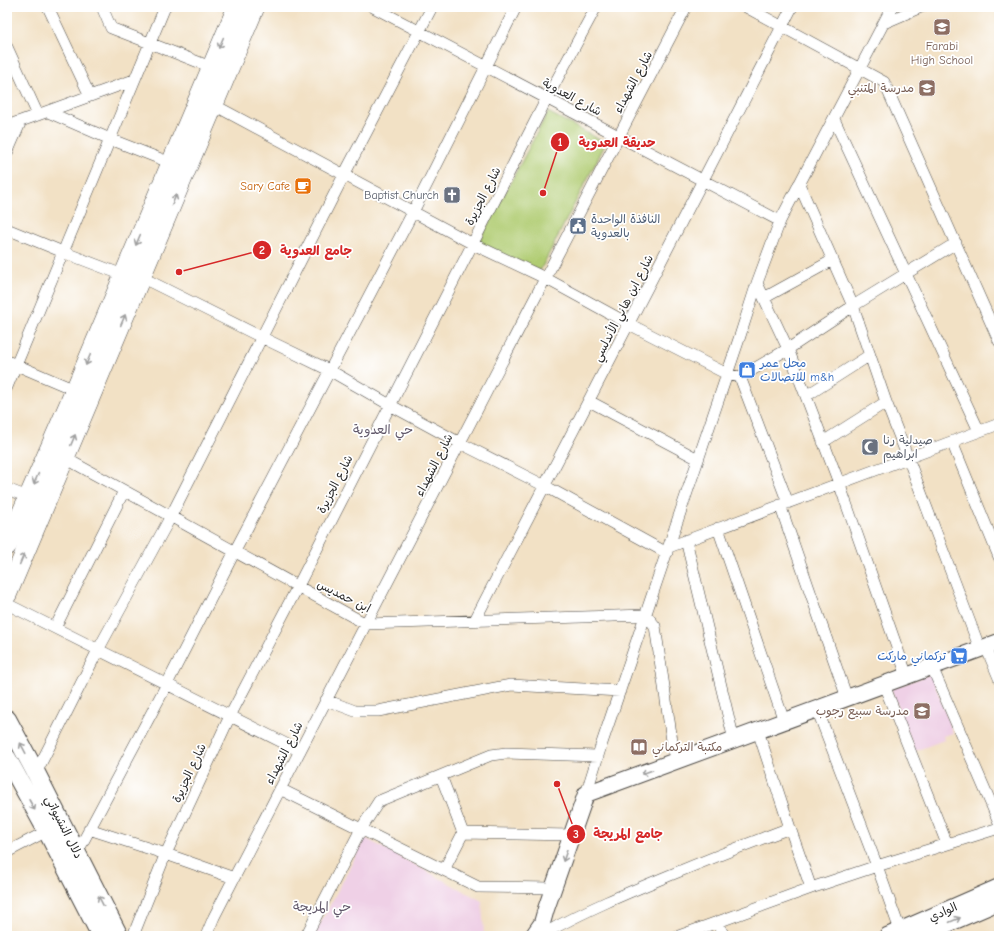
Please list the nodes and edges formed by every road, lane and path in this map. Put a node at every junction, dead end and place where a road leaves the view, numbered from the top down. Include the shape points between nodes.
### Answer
1 (48, 7) edge
2 (102, 7) edge
3 (165, 7) edge
4 (236, 7) edge
5 (255, 7) edge
6 (373, 7) edge
7 (432, 7) edge
8 (516, 7) edge
9 (596, 7) edge
10 (686, 7) edge
11 (746, 7) edge
12 (792, 7) edge
13 (892, 7) edge
14 (921, 7) edge
15 (884, 23) junction
16 (782, 26) junction
17 (420, 31) junction
18 (149, 43) junction
19 (7, 47) edge
20 (486, 66) junction
21 (211, 67) junction
22 (860, 69) junction
23 (134, 80) junction
24 (90, 96) junction
25 (547, 98) junction
26 (214, 105) junction
27 (43, 113) junction
28 (834, 119) junction
29 (21, 121) junction
30 (7, 126) edge
31 (619, 136) junction
32 (110, 139) junction
33 (7, 153) edge
34 (171, 163) junction
35 (344, 175) junction
36 (703, 180) junction
37 (799, 184) junction
38 (413, 212) junction
39 (780, 220) junction
40 (7, 229) edge
41 (956, 243) junction
42 (473, 244) junction
43 (63, 252) junction
44 (833, 260) junction
45 (906, 274) junction
46 (132, 276) junction
47 (545, 278) junction
48 (757, 283) junction
49 (764, 298) junction
50 (854, 306) junction
51 (629, 324) junction
52 (261, 337) junction
53 (999, 341) edge
54 (788, 349) junction
55 (870, 355) junction
56 (12, 363) edge
57 (329, 370) junction
58 (727, 374) junction
59 (740, 377) junction
60 (7, 387) edge
61 (75, 390) junction
62 (806, 396) junction
63 (589, 401) junction
64 (886, 402) junction
65 (390, 405) junction
66 (999, 424) edge
67 (979, 432) junction
68 (823, 442) junction
69 (952, 442) junction
70 (460, 443) junction
71 (65, 458) junction
72 (908, 458) junction
73 (698, 459) junction
74 (839, 483) junction
75 (545, 486) junction
76 (7, 489) edge
77 (124, 491) junction
78 (28, 497) junction
79 (784, 504) junction
80 (171, 516) junction
81 (718, 528) junction
82 (686, 540) junction
83 (7, 546) edge
84 (668, 550) junction
85 (235, 551) junction
86 (999, 557) edge
87 (298, 586) junction
88 (7, 595) edge
89 (7, 604) edge
90 (646, 615) junction
91 (475, 620) junction
92 (366, 624) junction
93 (55, 628) junction
94 (988, 646) edge
95 (98, 650) junction
96 (932, 667) junction
97 (907, 676) junction
98 (999, 678) edge
99 (167, 684) junction
100 (884, 685) junction
101 (620, 691) junction
102 (847, 698) junction
103 (326, 700) junction
104 (817, 709) junction
105 (230, 716) junction
106 (7, 718) edge
107 (784, 721) junction
108 (758, 731) junction
109 (734, 740) junction
110 (300, 751) junction
111 (598, 756) junction
112 (7, 758) edge
113 (675, 761) junction
114 (36, 773) junction
115 (441, 776) junction
116 (280, 789) junction
117 (586, 794) junction
118 (999, 822) edge
119 (790, 828) junction
120 (999, 828) edge
121 (89, 829) junction
122 (361, 829) junction
123 (47, 831) junction
124 (463, 833) junction
125 (572, 835) junction
126 (947, 844) junction
127 (7, 852) edge
128 (77, 853) junction
129 (166, 854) junction
130 (877, 866) junction
131 (444, 870) junction
132 (234, 878) junction
133 (999, 887) edge
134 (553, 888) junction
135 (812, 888) junction
136 (999, 902) edge
137 (717, 922) junction
138 (543, 932) edge
139 (894, 933) edge
140 (101, 936) edge
141 (119, 936) edge
142 (133, 936) edge
143 (206, 936) edge
144 (306, 936) edge
145 (679, 936) edge
146 (724, 936) edge
147 (920, 936) edge

1 - 24 street
2 - 18 street via 111,28
3 - 18 street
4 -> 21 highway
5 - 26 highway
6 - 17 street, شارع العدوية
7 - 17 street
8 - 20 street
9 - 25 street, شارع الجزيرة
10 - 31 street, شارع الشهداء
11 - 16 street
12 - 16 street, شارع ابن هاني الأندلسي
13 - 15 street
14 - 15 street
15 - 22 street
16 - 22 street
16 - 36 street, شارع ابن هاني الأندلسي
17 - 20 street, شارع العدوية
17 - 35 street
18 - 21 street
18 - 23 street
19 - 27 street
20 - 25 street, شارع العدوية
20 - 38 street
21 - 34 highway
22 - 28 street
22 - 41 street via 884,82
23 - 24 street
23 - 32 street
24 - 27 street
25 - 31 street, شارع العدوية
25 - 42 street, شارع الجزيرة
26 - 35 street
46 -> 26 highway
27 - 29 street
27 - 32 street
28 - 37 street
28 - 45 street
29 - 30 street
29 - 33 street
31 - 36 street, شارع العدوية
31 - 47 street, شارع الشهداء
32 - 34 street
32 - 43 street
34 -> 46 highway
35 - 38 street
35 - 52 street
36 - 39 street, شارع العدوية
36 - 51 street, شارع ابن هاني الأندلسي
37 - 39 street
37 - 44 street
38 - 42 street
38 - 57 street
39 - 48 street
40 - 43 street
41 - 45 street
41 - 53 street
42 - 47 street
42 - 65 street, شارع الجزيرة
43 - 46 street
43 - 56 street
44 - 49 street
44 - 50 street
45 - 50 street
45 - 67 street
46 - 52 street
46 -> 61 highway
71 -> 46 highway
47 - 51 street
47 - 70 street, شارع الشهداء
48 - 49 street
48 - 58 street
49 - 54 street
50 - 54 street
50 - 55 street
51 - 58 street
51 - 63 street, شارع ابن هاني الأندلسي
52 - 57 street
52 - 80 street
54 - 59 street
54 - 62 street
55 - 62 street
55 - 64 street
56 - 60 street
56 - 61 street
57 - 65 street
57 - 85 street
58 - 59 street
58 - 73 street
59 - 79 street
61 -> 78 highway
62 - 68 street
63 - 73 street
63 - 75 street, شارع ابن هاني الأندلسي
64 - 68 street
64 - 72 street
65 - 70 street
65 - 87 street, شارع الجزيرة
66 - 67 street
67 - 69 street
68 - 74 street
69 - 72 street
69 - 86 street
70 - 75 street
70 - 92 street, شارع الشهداء
71 - 77 street, ابن حمديس
88 -> 71 highway
72 - 74 street
72 - 94 street
73 - 84 street
74 - 79 street
74 - 97 street
75 - 84 street
75 - 91 street, شارع ابن هاني الأندلسي
76 - 78 street
77 - 80 street, ابن حمديس
77 - 93 street
78 - 83 highway
79 - 81 street
79 - 102 street
80 - 85 street, ابن حمديس
80 - 95 street
81 - 82 street
81 - 107 street
82 - 84 street
82 - 109 street
84 - 90 street
85 - 87 street, ابن حمديس
85 - 99 street
87 - 92 street, ابن حمديس
87 - 105 street, شارع الجزيرة
89 - 93 street
90 - 91 street, ابن حمديس
90 - 101 street
90 - 113 street via 655,626
91 - 92 street, ابن حمديس
92 - 103 street, شارع الشهداء
93 - 95 street
94 - 96 main road
94 - 98 street
95 - 99 street
95 - 114 street
96 - 97 main road
96 - 118 street
97 - 100 main road
99 - 105 street
99 - 121 street
100 - 102 main road
100 - 126 street
101 - 103 street via 511,685 378,711 355,711
101 - 111 street
102 - 104 main road
103 - 110 street, شارع الشهداء
104 - 107 main road
104 - 130 street
105 - 110 street
105 - 129 street, شارع الجزيرة
114 -> 106 main road, دلال النشيواتي
107 - 108 main road
108 - 109 main road
108 - 119 street
109 - 113 main road
110 - 116 street, شارع الشهداء
111 - 115 street via 506,753 491,755
111 - 117 street
112 -> 123 main road
113 -> 117 main road
114 - 128 main road, دلال النشيواتي
115 - 122 street via 378,801
115 - 124 street
116 - 122 street
116 - 132 street, شارع الشهداء
117 - 125 main road
119 - 135 street
119 - 138 street via 606,902
120 - 126 street
121 - 128 street
121 - 129 street
122 - 131 street
122 - 144 street
123 - 127 street
123 - 140 main road
124 - 125 street
124 - 131 street
125 -> 134 main road
126 - 130 street
141 -> 128 main road, دلال النشيواتي
129 - 132 street
129 - 142 street, شارع الجزيرة
130 - 135 street
130 - 139 street
131 - 134 street via 478,887
132 - 143 street, شارع الشهداء
133 - 139 main road, الوادي
134 - 138 main road
135 - 137 street
147 -> 136 main road, الوادي
137 - 145 street
137 - 146 street

